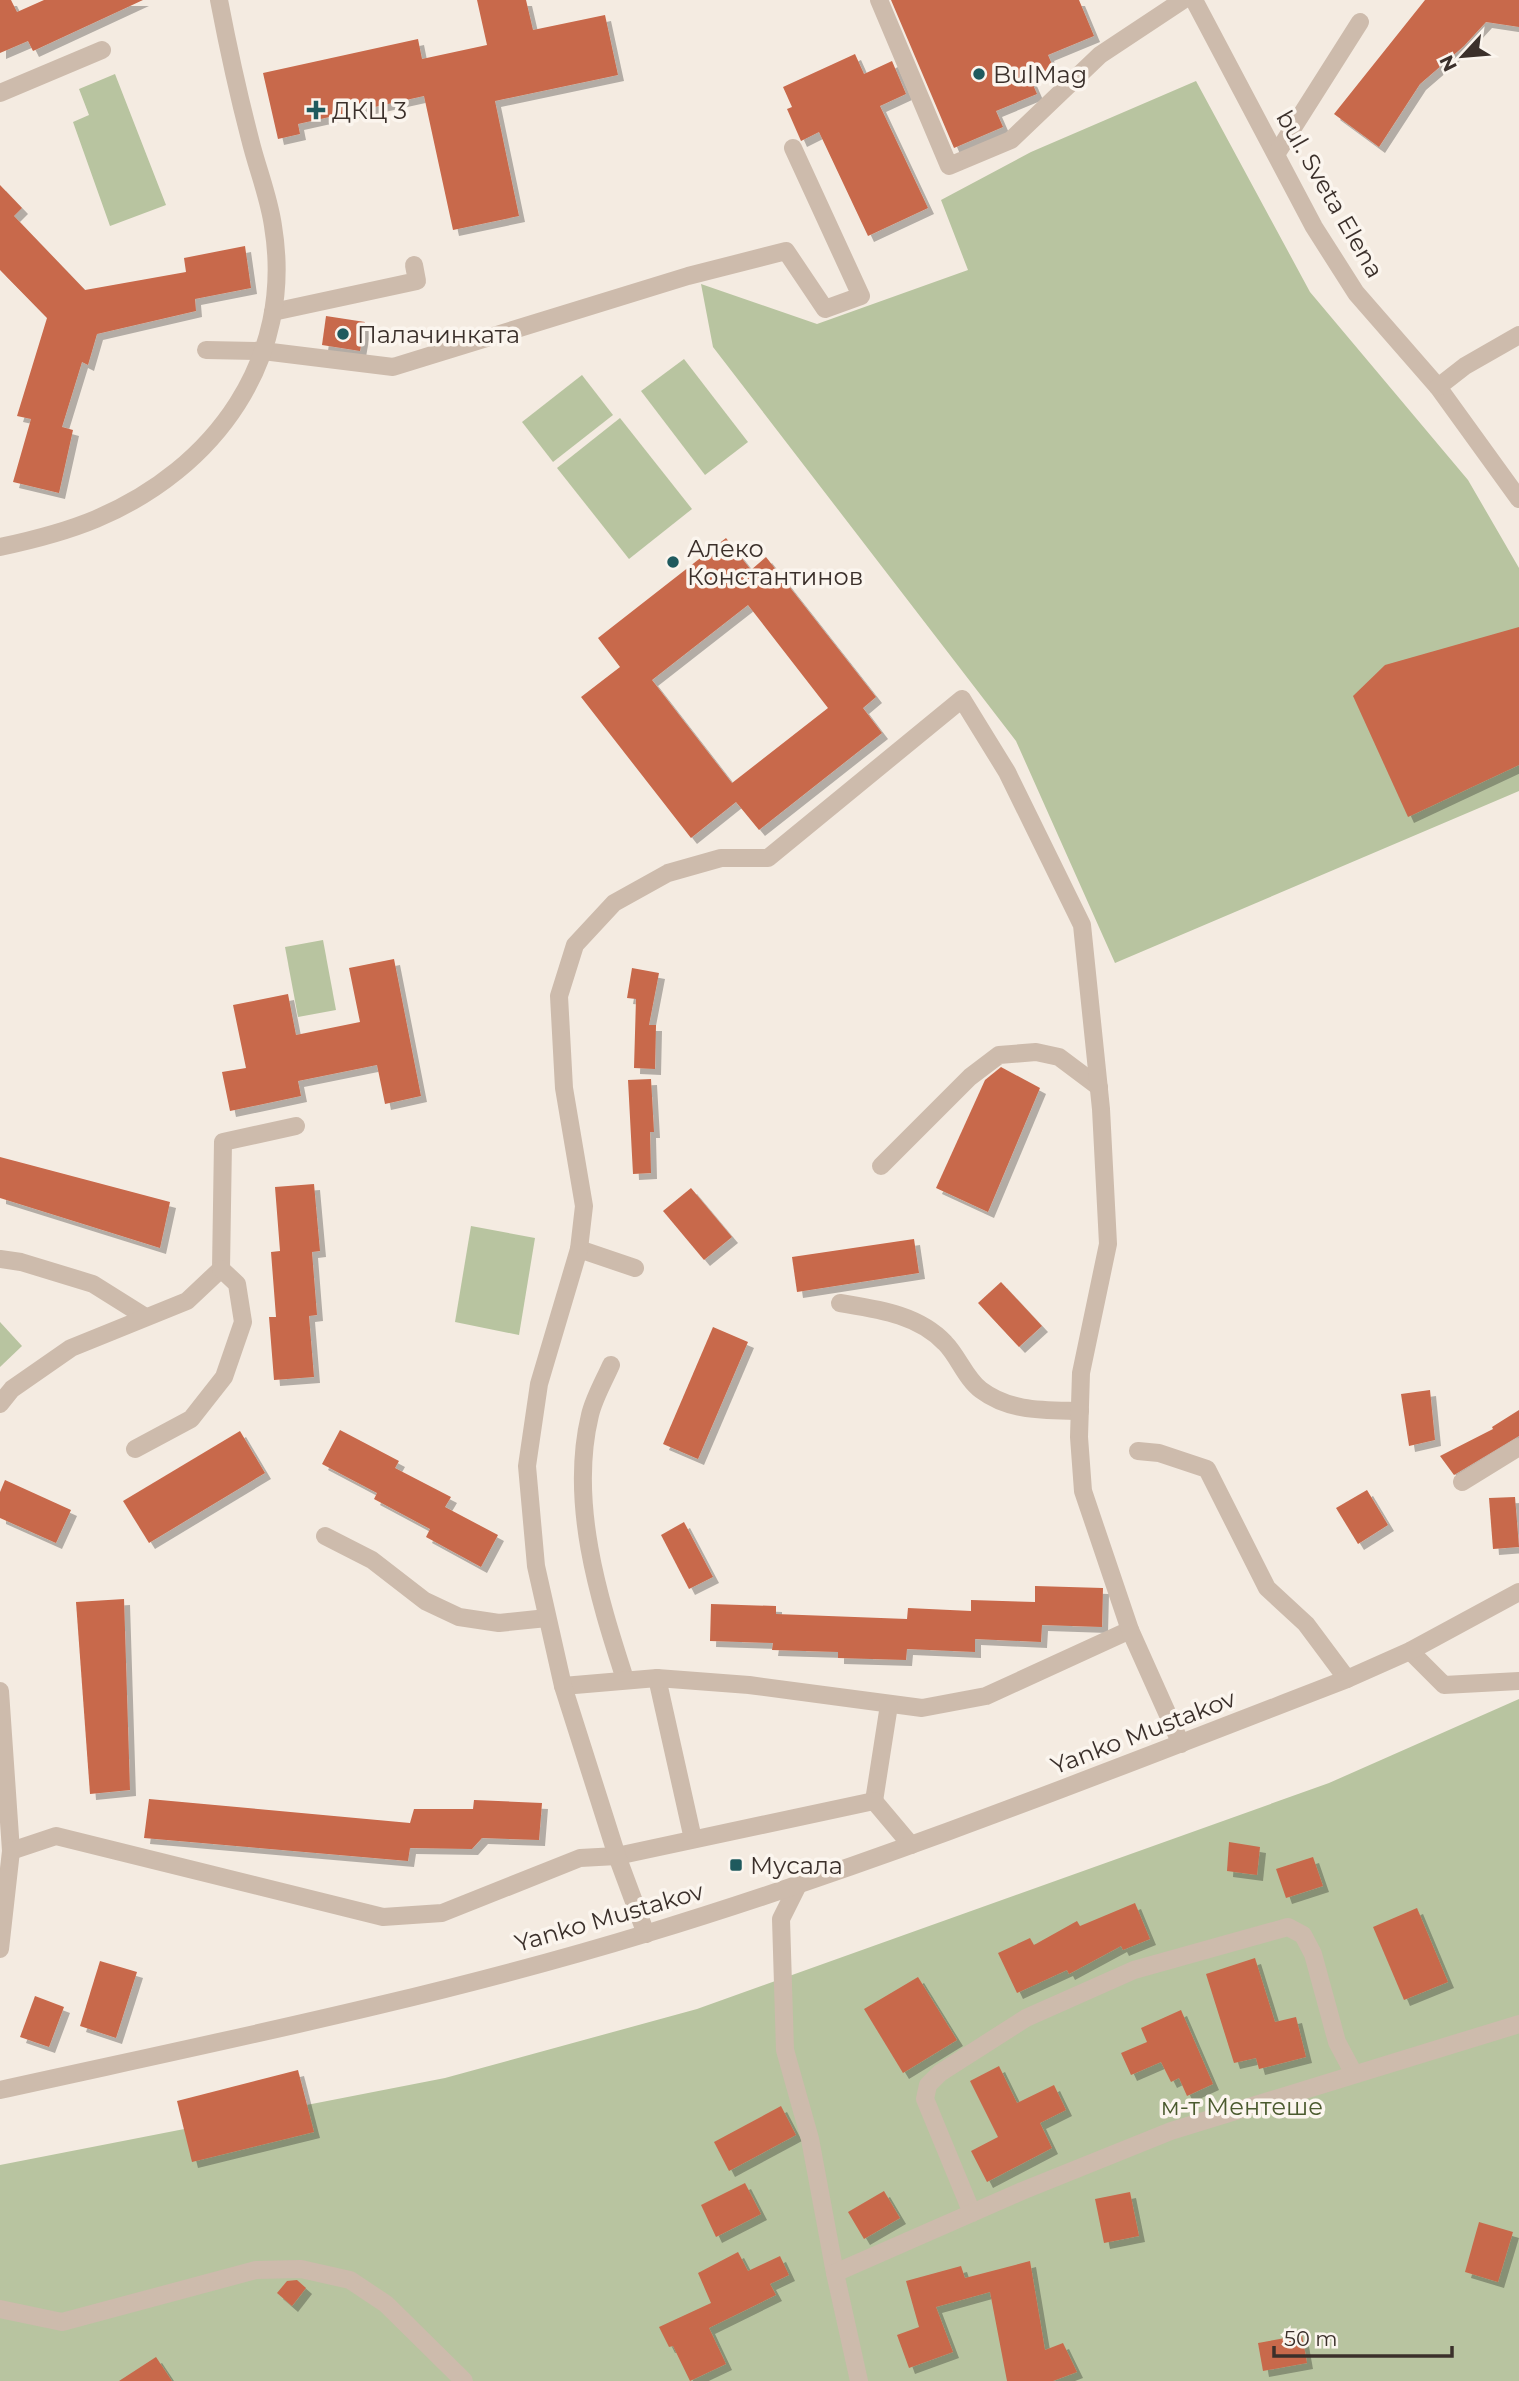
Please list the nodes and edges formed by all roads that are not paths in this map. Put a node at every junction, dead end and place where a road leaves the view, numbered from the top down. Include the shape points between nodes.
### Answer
1 (879, 0) edge
2 (1184, 0) edge
3 (1195, 0) edge
4 (222, 1) edge
5 (1360, 22) dead end
6 (102, 50) dead end
7 (0, 93) edge
8 (793, 148) dead end
9 (1277, 153) junction
10 (414, 265) dead end
11 (273, 313) junction
12 (1519, 335) edge
13 (206, 350) dead end
14 (263, 351) junction
15 (1438, 387) junction
16 (1519, 499) edge
17 (0, 547) edge
18 (1099, 1087) junction
19 (296, 1126) dead end
20 (881, 1166) dead end
21 (579, 1249) junction
22 (0, 1259) edge
23 (635, 1268) dead end
24 (221, 1269) junction
25 (840, 1303) dead end
26 (144, 1316) junction
27 (611, 1366) dead end
28 (0, 1404) edge
29 (1080, 1411) junction
30 (1519, 1447) edge
31 (135, 1449) dead end
32 (1138, 1451) dead end
33 (1462, 1482) dead end
34 (325, 1536) dead end
35 (1519, 1592) edge
36 (547, 1618) junction
37 (1130, 1630) junction
38 (1410, 1651) junction
39 (657, 1678) junction
40 (625, 1679) junction
41 (1348, 1679) junction
42 (1519, 1681) edge
43 (563, 1686) junction
44 (0, 1691) edge
45 (889, 1705) junction
46 (1181, 1744) junction
47 (874, 1801) junction
48 (694, 1839) junction
49 (911, 1845) junction
50 (11, 1851) junction
51 (617, 1856) junction
52 (799, 1883) junction
53 (4, 1887) edge
54 (646, 1934) junction
55 (0, 1949) edge
56 (1519, 2024) edge
57 (1354, 2074) junction
58 (0, 2090) edge
59 (972, 2213) junction
60 (835, 2273) junction
61 (0, 2309) edge
62 (464, 2381) edge
63 (859, 2381) edge

1 - 2 street via 949,166 1011,140 1100,55
3 - 9 street, bul. Sveta Elena
4 - 11 street via 235,83 273,226 277,270
5 - 9 street
6 - 7 street
8 - 14 street via 861,296 824,309 786,251 688,276 393,367
9 - 15 street, bul. Sveta Elena via 1314,227 1356,293
10 - 11 street via 417,281
11 - 14 street
12 - 15 street
13 - 14 street
14 - 17 street via 235,411 209,444 176,472 97,519
15 - 16 street, bul. Sveta Elena
18 - 20 street via 1059,1057 1035,1052 999,1055 970,1077
18 - 21 street via 1082,925 1007,772 962,699 768,858 721,858 668,873 614,903 575,945 559,996 564,1088 584,1206
18 - 29 street via 1108,1244 1081,1373
19 - 24 street via 223,1142
21 - 23 street
21 - 36 street via 539,1384 527,1466 536,1566
22 - 26 street via 93,1284
24 - 26 street via 187,1301
24 - 31 street via 237,1284 243,1322 224,1377 191,1419
25 - 29 street via 879,1309 917,1322 944,1342 980,1390 1021,1409
26 - 28 street via 71,1348 12,1389
27 - 40 street via 590,1413 581,1475 589,1542
29 - 37 street via 1083,1491
30 - 33 street
32 - 41 street via 1207,1469 1267,1588 1306,1624
34 - 36 street via 372,1560 425,1601 459,1617 499,1623
35 - 38 street, Yanko Mustakov
36 - 43 street
37 - 45 street via 985,1696 922,1708
37 - 46 street
38 - 41 street, Yanko Mustakov
38 - 42 street via 1444,1685
39 - 40 street
39 - 45 street via 749,1685
39 - 48 street
40 - 43 street
41 - 46 street, Yanko Mustakov
43 - 51 street
44 - 50 street
45 - 47 street
46 - 49 street, Yanko Mustakov
47 - 48 street
47 - 49 street
48 - 51 street
49 - 52 street, Yanko Mustakov
50 - 51 street via 56,1836 383,1917 442,1913 580,1858
50 - 53 street
51 - 54 street
52 - 54 street, Yanko Mustakov
52 - 60 street via 781,1919 785,2050 810,2139
53 - 55 street
54 - 58 street, Yanko Mustakov via 406,2000
56 - 57 street
57 - 59 street via 1171,2131
57 - 59 street via 1337,2042 1313,1954 1303,1936 1288,1927 1134,1970 1026,2018 928,2085 925,2099
59 - 60 street
60 - 63 street
61 - 62 street via 62,2322 256,2270 301,2269 350,2280 386,2304

